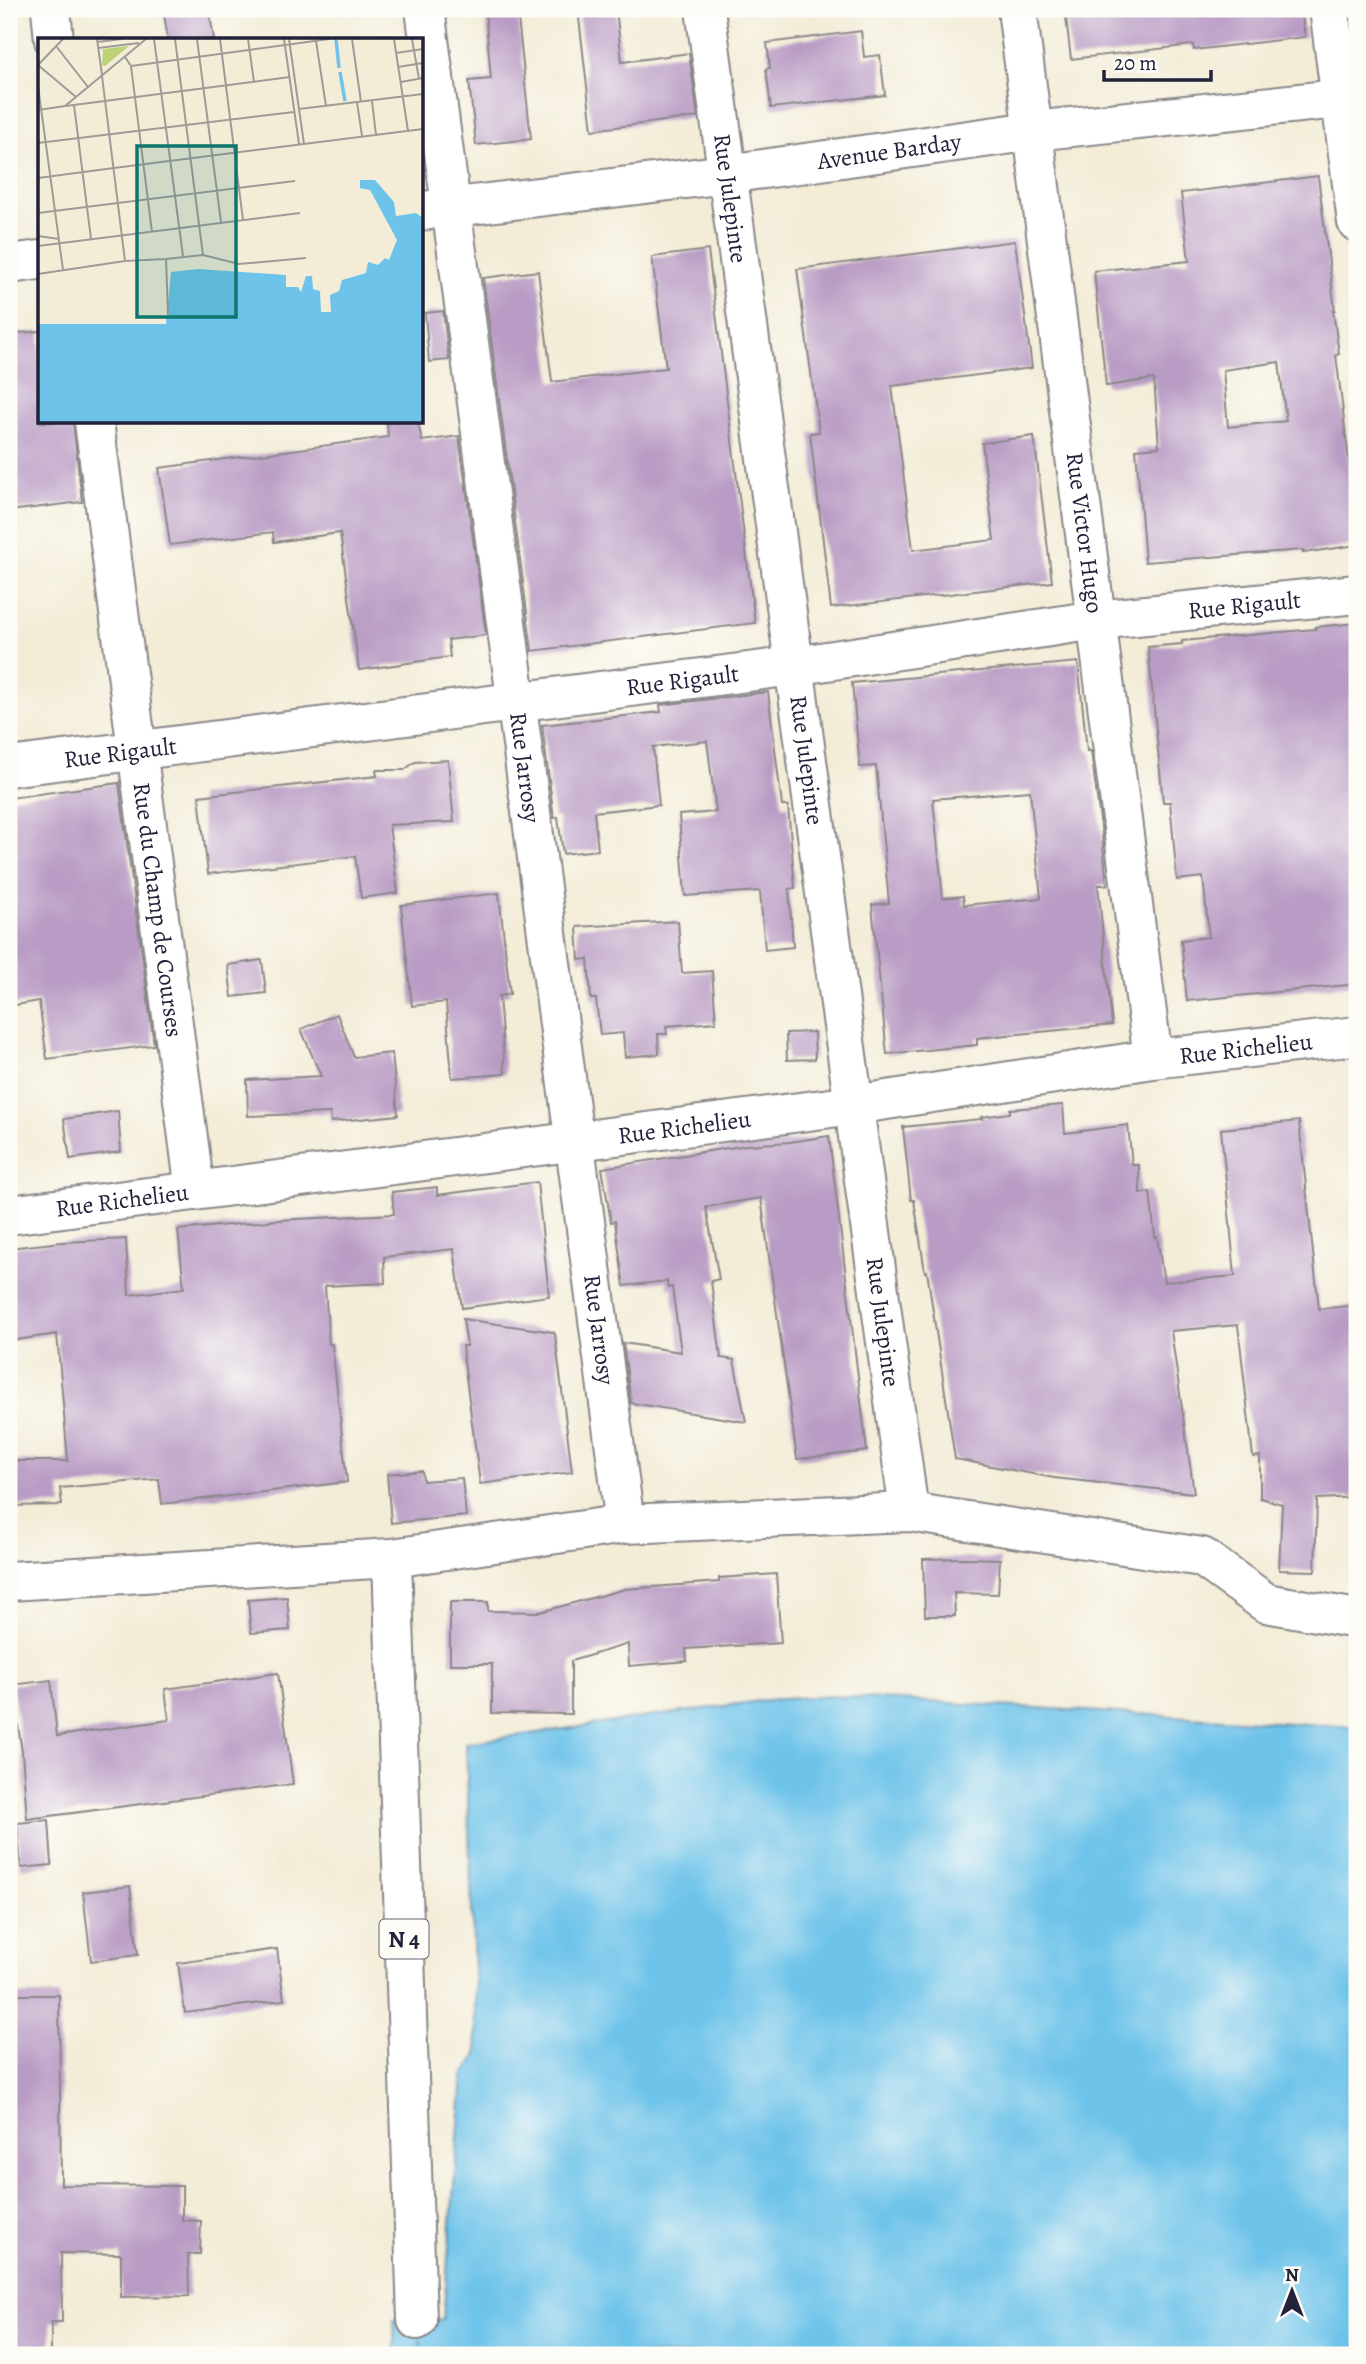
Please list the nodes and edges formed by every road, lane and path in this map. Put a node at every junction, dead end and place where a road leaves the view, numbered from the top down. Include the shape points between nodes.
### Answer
1 (51, 9) edge
2 (425, 9) edge
3 (705, 9) edge
4 (1017, 9) edge
5 (1329, 9) edge
6 (54, 38) edge
7 (1349, 97) edge
8 (1033, 131) junction
9 (727, 174) junction
10 (437, 209) edge
11 (1357, 222) edge
12 (38, 260) edge
13 (9, 264) edge
14 (93, 424) edge
15 (1357, 594) edge
16 (1096, 620) junction
17 (794, 666) junction
18 (517, 701) junction
19 (137, 751) junction
20 (9, 767) edge
21 (1357, 1036) edge
22 (1153, 1059) junction
23 (854, 1105) junction
24 (575, 1142) junction
25 (195, 1191) junction
26 (9, 1215) edge
27 (909, 1512) junction
28 (625, 1524) junction
29 (392, 1558) junction
30 (9, 1581) edge
31 (1357, 1619) edge
32 (417, 2320) dead end

1 - 6 street
2 - 10 street, Rue Jarrosy
3 - 9 street, Rue Julepinte
4 - 8 street, Rue Victor Hugo
5 - 7 street
7 - 8 street, Avenue Barday
7 - 11 street
8 - 9 street, Avenue Barday
8 - 16 street, Rue Victor Hugo
9 - 10 street, Avenue Barday
9 - 17 street, Rue Julepinte
10 - 18 street, Rue Jarrosy
12 - 13 street
14 - 19 street, Rue du Champ de Courses
15 - 16 street, Rue Rigault
16 - 17 street, Rue Rigault
16 - 22 street, Rue Victor Hugo
17 - 18 street, Rue Rigault
17 - 23 street, Rue Julepinte
18 - 19 street, Rue Rigault
18 - 24 street, Rue Jarrosy
19 - 20 street, Rue Rigault
19 - 25 street, Rue du Champ de Courses
21 - 22 street, Rue Richelieu
22 - 23 street, Rue Richelieu
23 - 24 street, Rue Richelieu
23 - 27 street, Rue Julepinte
24 - 25 street, Rue Richelieu
24 - 28 street, Rue Jarrosy
25 - 26 street, Rue Richelieu
27 - 28 street
27 - 31 street via 1202,1557 1266,1603
28 - 29 street
29 - 30 street
29 - 32 street, N 4

